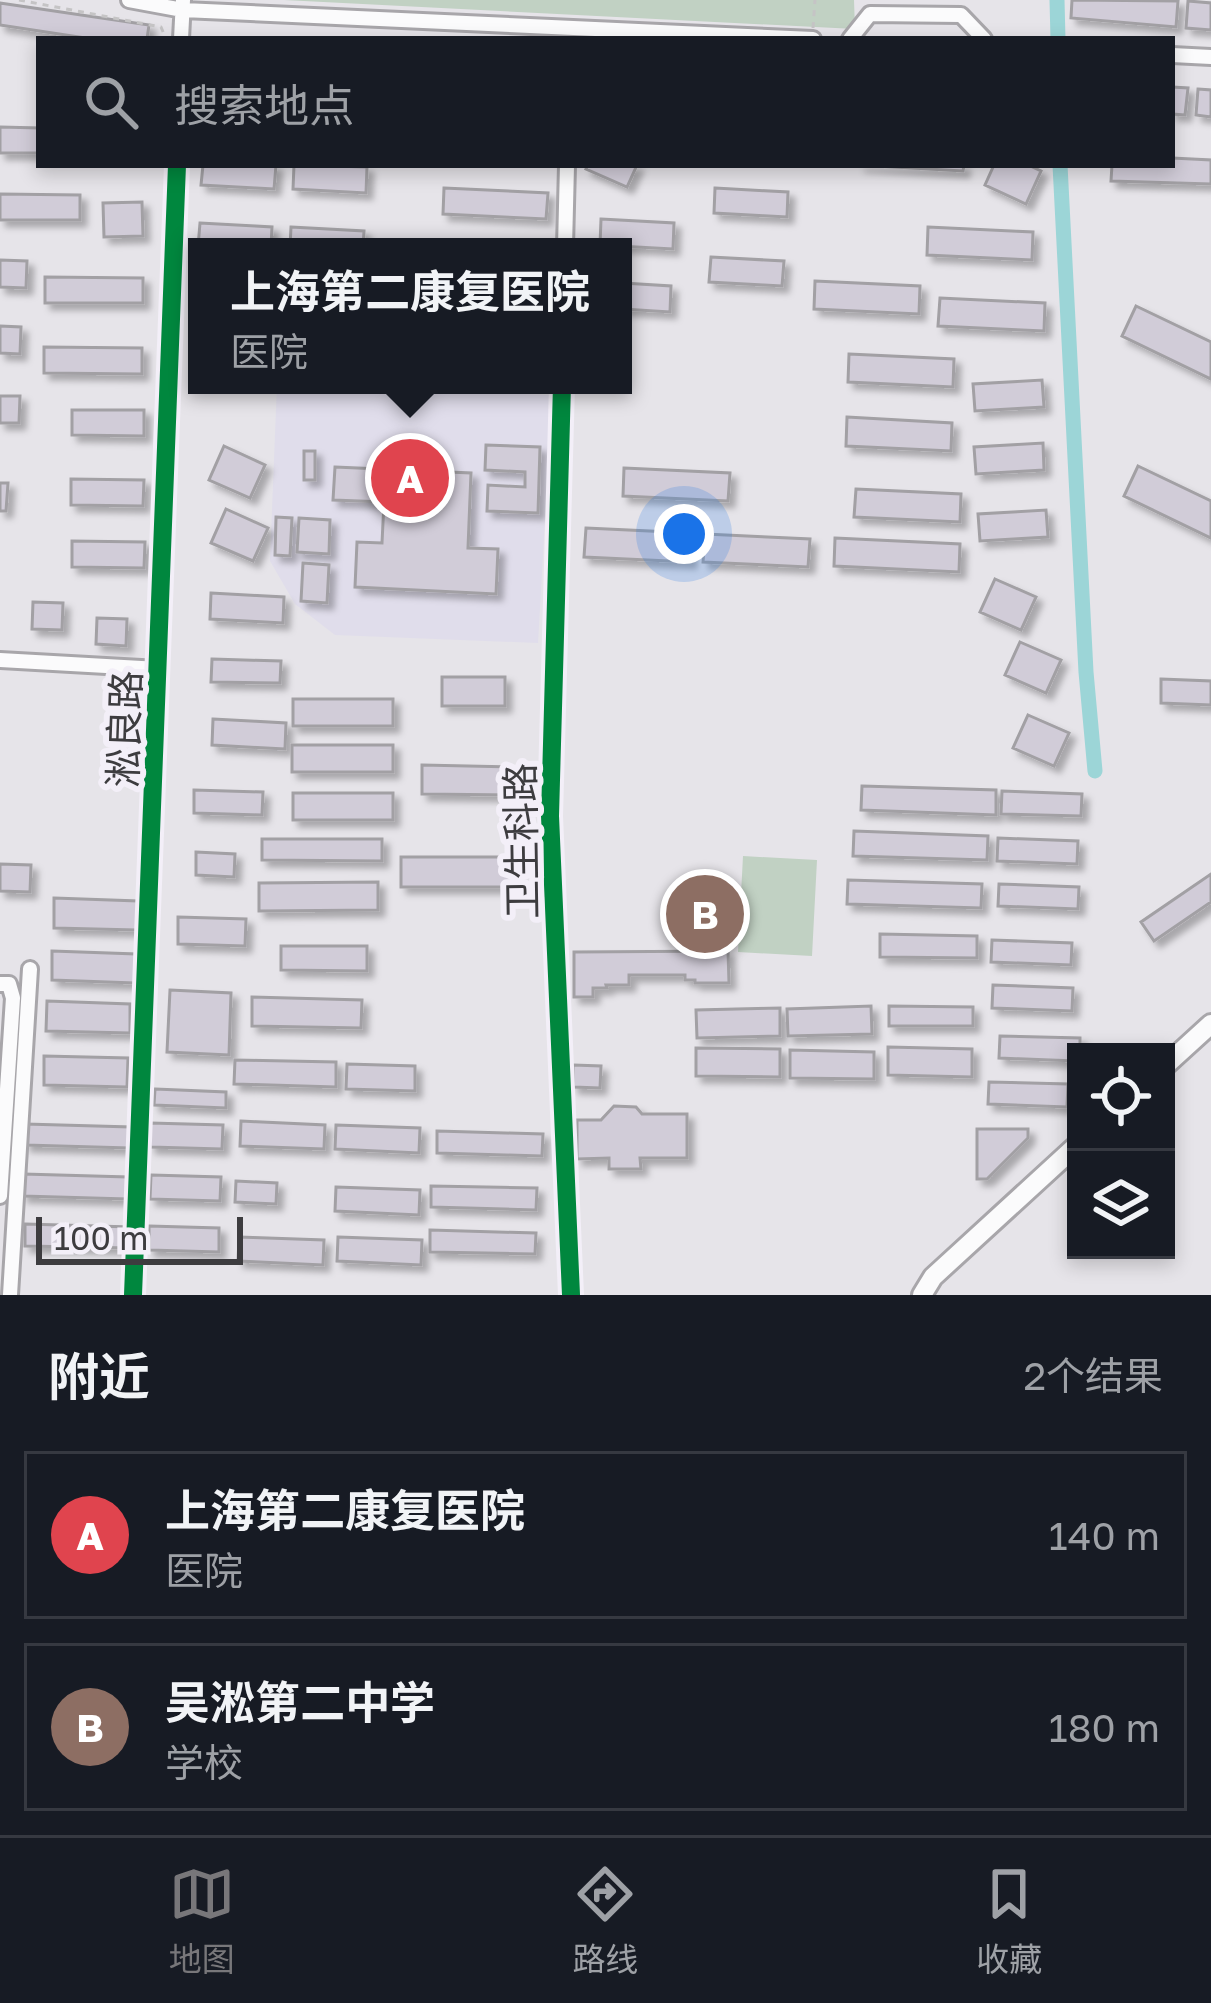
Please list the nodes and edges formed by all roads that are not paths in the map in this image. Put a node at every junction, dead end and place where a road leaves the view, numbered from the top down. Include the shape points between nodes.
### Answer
1 (129, 0) edge
2 (183, 5) edge
3 (571, 33) edge
4 (182, 36) edge
5 (692, 36) edge
6 (852, 36) edge
7 (981, 36) edge
8 (1175, 56) edge
9 (1211, 57) edge
10 (177, 168) edge
11 (567, 168) edge
12 (565, 238) edge
13 (562, 394) edge
14 (0, 660) edge
15 (159, 669) junction
16 (30, 969) dead end
17 (0, 983) edge
18 (1211, 1024) edge
19 (1175, 1057) edge
20 (1072, 1151) edge
21 (0, 1196) edge
22 (7, 1287) edge
23 (134, 1295) edge
24 (571, 1295) edge
25 (922, 1295) edge

1 - 2 street
2 - 3 street
2 - 4 street
3 - 5 street
6 - 7 street via 878,14 961,15
8 - 9 street
10 - 15 street, 淞良路
11 - 12 street
13 - 24 street, 卫生科路 via 550,816
14 - 15 street
15 - 23 street, 淞良路
16 - 22 street
17 - 21 street via 9,984 13,998
18 - 19 main road
20 - 25 main road via 933,1276

